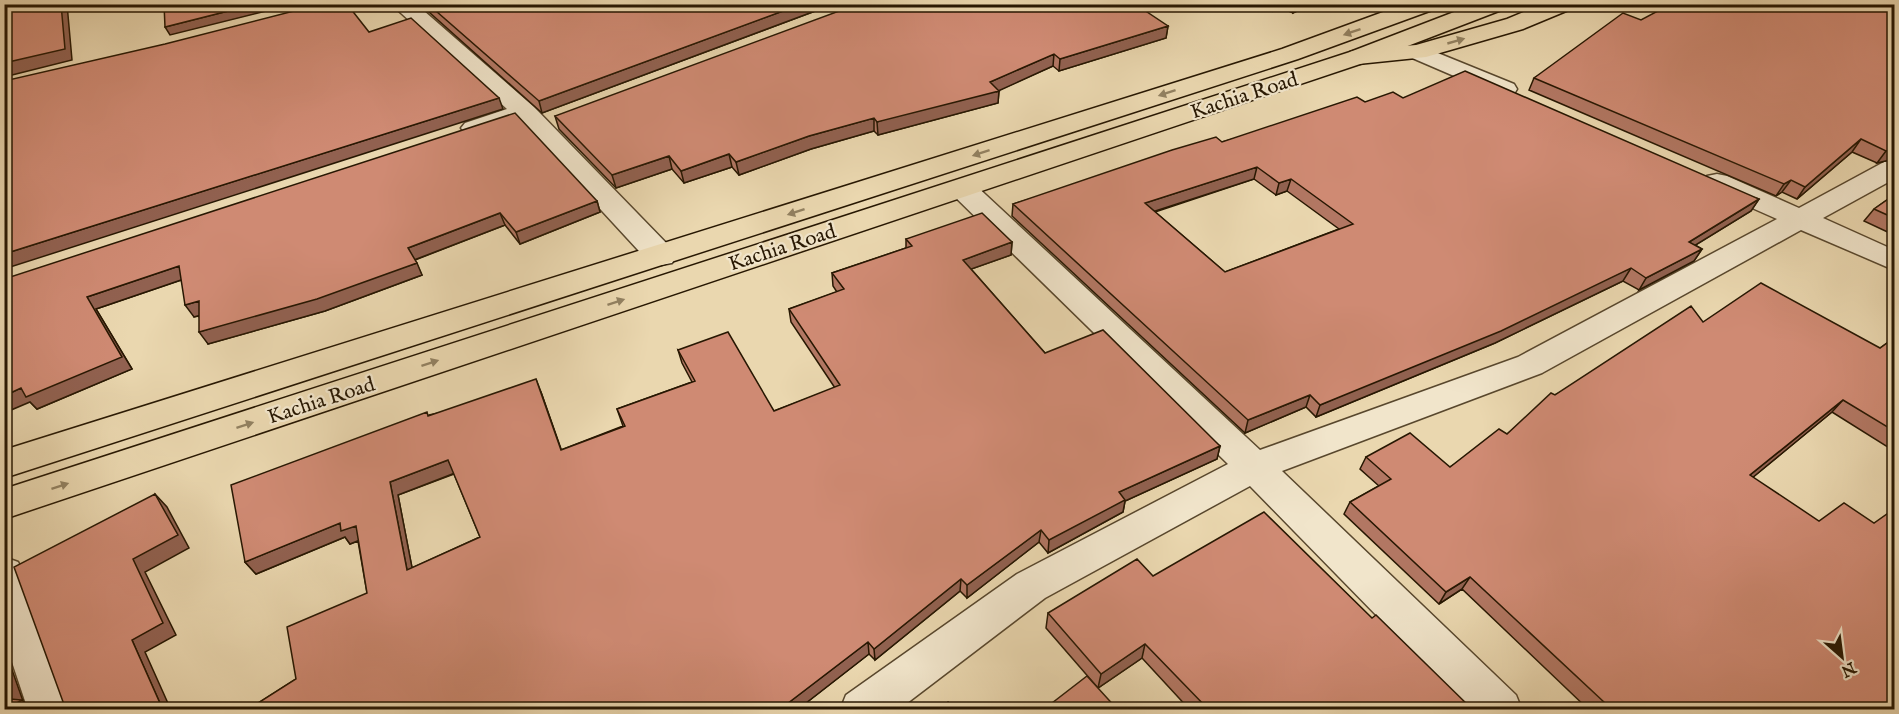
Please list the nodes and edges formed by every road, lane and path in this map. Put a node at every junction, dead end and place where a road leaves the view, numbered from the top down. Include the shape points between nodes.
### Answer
1 (402, 4) edge
2 (1427, 4) edge
3 (1496, 4) edge
4 (1563, 4) edge
5 (1418, 52) junction
6 (1358, 57) junction
7 (1528, 100) edge
8 (541, 118) junction
9 (448, 137) edge
10 (1894, 168) edge
11 (1693, 172) edge
12 (962, 188) junction
13 (1803, 219) junction
14 (661, 256) junction
15 (1894, 261) edge
16 (4, 464) edge
17 (1254, 467) junction
18 (4, 504) edge
19 (4, 574) edge
20 (50, 710) edge
21 (862, 710) edge
22 (1500, 710) edge

1 - 8 street
2 -> 14 main road, Kachia Road via 1290,54
3 - 6 main road
5 -> 4 main road, Kachia Road via 1515,24
5 - 6 main road, Kachia Road
5 - 7 street
6 - 12 main road, Kachia Road
8 - 9 street
8 - 14 street
10 - 13 street
11 - 13 street
12 - 17 street
18 -> 12 main road, Kachia Road
13 - 15 street
13 - 17 street via 1530,365
14 - 16 main road, Kachia Road
17 - 21 street via 1031,586
17 - 22 street
19 - 20 street

